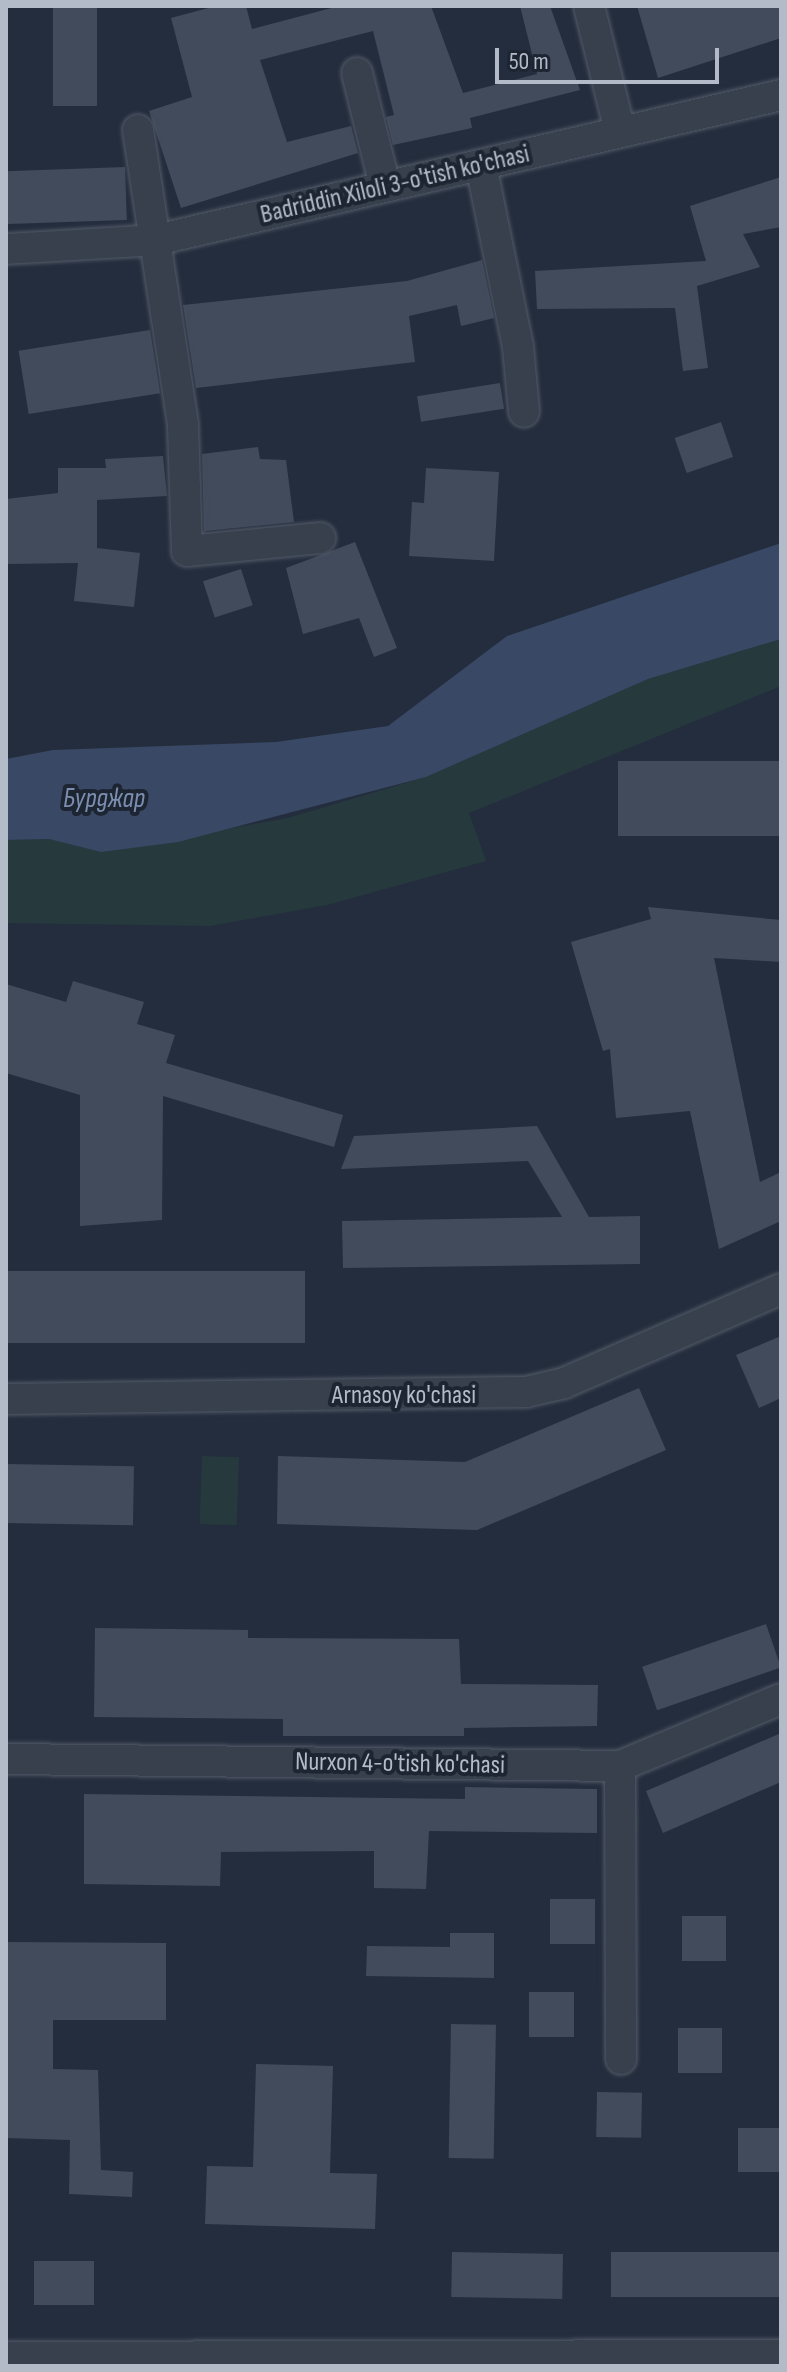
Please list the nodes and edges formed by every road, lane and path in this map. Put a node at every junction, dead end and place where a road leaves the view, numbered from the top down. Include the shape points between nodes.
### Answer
1 (589, 6) edge
2 (357, 73) dead end
3 (781, 95) edge
4 (138, 130) dead end
5 (620, 131) junction
6 (481, 165) junction
7 (385, 186) junction
8 (156, 240) junction
9 (6, 249) edge
10 (524, 412) dead end
11 (320, 538) dead end
12 (781, 1289) edge
13 (6, 1399) edge
14 (781, 1699) edge
15 (6, 1759) edge
16 (620, 1766) junction
17 (621, 2059) dead end
18 (781, 2355) edge
19 (6, 2357) edge
20 (291, 2362) edge
21 (583, 2362) edge

1 - 5 street
2 - 7 street
3 - 5 street, Badriddin Xiloli 3-o'tish ko'chasi
4 - 8 street
5 - 6 street, Badriddin Xiloli 3-o'tish ko'chasi
6 - 7 street, Badriddin Xiloli 3-o'tish ko'chasi
6 - 10 street via 518,347
7 - 8 street, Badriddin Xiloli 3-o'tish ko'chasi
8 - 9 street, Badriddin Xiloli 3-o'tish ko'chasi
8 - 11 street via 183,425 187,551
12 - 13 street, Arnasoy ko'chasi via 564,1383 526,1392
14 - 16 street, Nurxon 4-o'tish ko'chasi
15 - 16 street, Nurxon 4-o'tish ko'chasi
16 - 17 street
18 - 21 street
19 - 20 street
20 - 21 street

